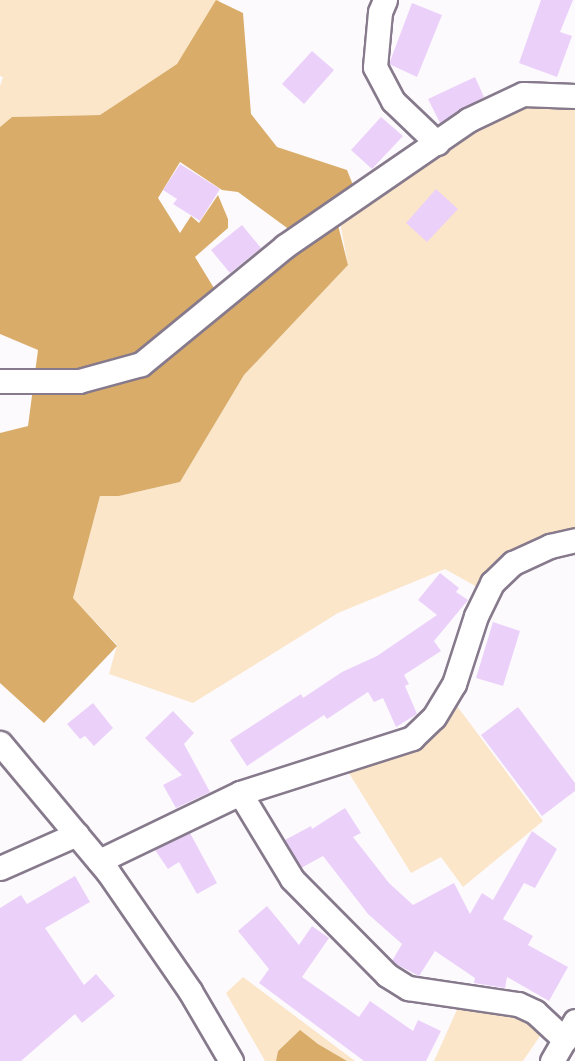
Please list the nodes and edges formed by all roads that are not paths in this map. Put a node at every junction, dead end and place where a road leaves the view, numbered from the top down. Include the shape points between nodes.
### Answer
1 (385, 0) edge
2 (575, 96) edge
3 (437, 143) junction
4 (0, 381) edge
5 (575, 540) edge
6 (0, 743) edge
7 (240, 793) junction
8 (77, 834) junction
9 (99, 861) junction
10 (0, 868) edge
11 (570, 1030) edge
12 (231, 1061) edge
13 (552, 1061) edge

1 - 3 street via 375,67 393,101
2 - 3 street via 523,94 468,120
3 - 4 street via 285,246 141,364 79,381
5 - 7 street via 513,563 492,583 454,684 434,717 412,738
6 - 8 street
7 - 9 street
7 - 11 street via 292,878 387,975 408,988 518,1004
8 - 9 street
8 - 10 street
9 - 12 street via 190,991
11 - 13 street

